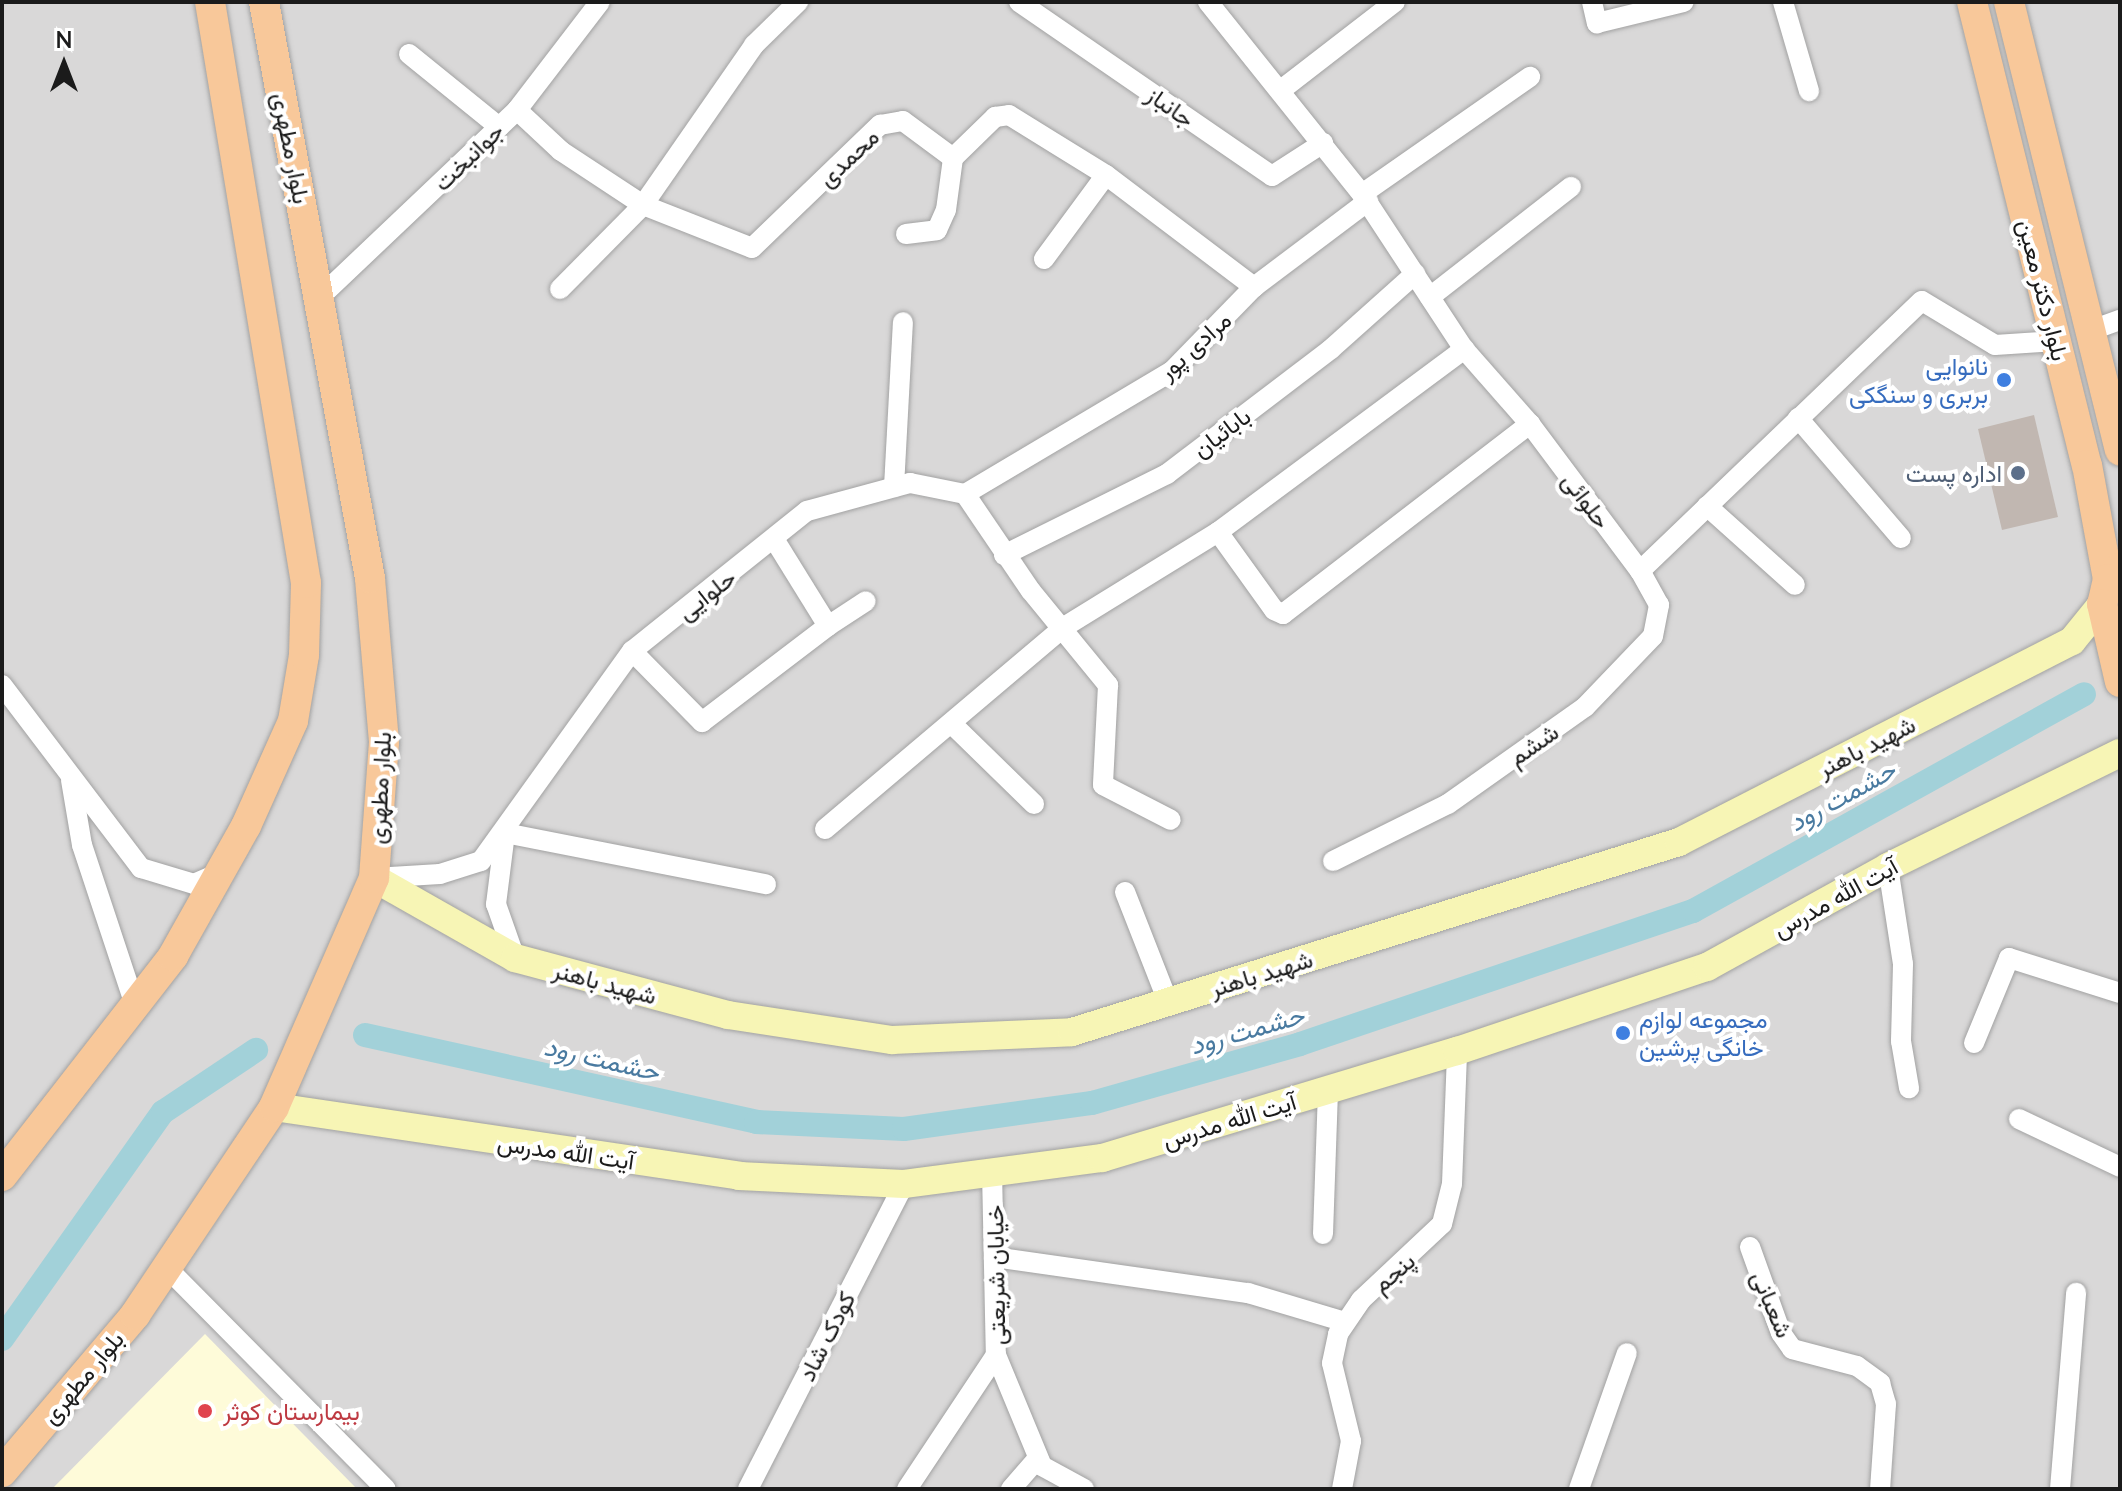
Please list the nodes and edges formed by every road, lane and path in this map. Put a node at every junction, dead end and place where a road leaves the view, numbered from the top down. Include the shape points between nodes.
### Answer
1 (210, 2) edge
2 (264, 2) edge
3 (798, 2) edge
4 (1019, 2) edge
5 (1208, 2) edge
6 (1395, 2) edge
7 (1592, 2) edge
8 (1684, 2) edge
9 (1783, 2) edge
10 (1972, 2) edge
11 (2009, 2) edge
12 (594, 4) edge
13 (409, 54) dead end
14 (1530, 77) dead end
15 (1281, 90) junction
16 (1809, 91) dead end
17 (517, 110) junction
18 (499, 127) junction
19 (1323, 143) junction
20 (953, 158) junction
21 (1106, 175) junction
22 (1571, 187) dead end
23 (1365, 197) junction
24 (643, 205) junction
25 (906, 234) dead end
26 (1044, 259) dead end
27 (1415, 274) junction
28 (1254, 287) junction
29 (560, 289) dead end
30 (320, 297) junction
31 (1430, 297) junction
32 (903, 322) dead end
33 (2106, 325) edge
34 (2056, 341) junction
35 (1464, 349) junction
36 (1798, 418) junction
37 (1530, 424) junction
38 (2120, 450) edge
39 (894, 487) junction
40 (965, 494) junction
41 (1707, 506) junction
42 (1218, 532) junction
43 (1901, 538) dead end
44 (774, 539) junction
45 (1004, 555) junction
46 (1640, 571) junction
47 (2110, 584) edge
48 (1795, 585) dead end
49 (866, 601) dead end
50 (828, 626) junction
51 (1064, 627) junction
52 (632, 651) junction
53 (2120, 682) edge
54 (2, 685) edge
55 (951, 723) junction
56 (2120, 753) edge
57 (71, 780) junction
58 (1034, 804) dead end
59 (1171, 820) dead end
60 (825, 829) dead end
61 (505, 833) junction
62 (1333, 861) dead end
63 (1888, 867) junction
64 (219, 873) junction
65 (374, 878) junction
66 (766, 884) dead end
67 (1125, 892) dead end
68 (515, 958) junction
69 (2120, 993) edge
70 (1168, 1002) junction
71 (135, 1005) junction
72 (1974, 1043) dead end
73 (1457, 1051) junction
74 (1909, 1088) dead end
75 (1328, 1090) junction
76 (274, 1107) junction
77 (2019, 1119) dead end
78 (2120, 1167) edge
79 (992, 1171) junction
80 (2, 1176) edge
81 (904, 1184) junction
82 (1323, 1234) dead end
83 (1750, 1247) dead end
84 (994, 1257) junction
85 (167, 1268) junction
86 (2076, 1293) dead end
87 (1345, 1322) junction
88 (1627, 1353) dead end
89 (996, 1355) junction
90 (1038, 1458) junction
91 (2, 1472) edge
92 (386, 1489) edge
93 (748, 1489) edge
94 (907, 1489) edge
95 (1011, 1489) edge
96 (1084, 1489) edge
97 (1342, 1489) edge
98 (1579, 1489) edge
99 (1880, 1489) edge
100 (2060, 1489) edge

1 - 64 main road via 306,583 304,655 293,721
2 - 30 main road, بلوار مطهری
3 - 24 street via 754,45
4 - 19 street, جانباز via 1272,176
5 - 15 street, حلوائی
6 - 15 street
7 - 8 street via 1597,23
9 - 16 street
10 - 34 main road, بلوار دکتر معین
11 - 33 main road, بلوار دکتر معین
12 - 17 street, جوانبخت
13 - 18 street
14 - 23 street, مرادی پور
15 - 19 street, حلوائی
17 - 18 street, جوانبخت
17 - 24 street, محمدی via 561,151
18 - 30 street, جوانبخت
19 - 23 street, حلوائی
20 - 21 street via 995,117 1009,115
20 - 24 street, محمدی via 903,121 880,125 752,248
20 - 25 street via 946,210 937,230
21 - 26 street
21 - 28 street
22 - 31 street
23 - 27 street, حلوائی
23 - 28 street, مرادی پور
24 - 29 street
27 - 31 street, حلوائی
27 - 45 street, بابائیان via 1331,349 1167,474
28 - 40 street, مرادی پور via 1172,371
30 - 65 main road, بلوار مطهری via 370,578 378,660 384,742
31 - 35 street, حلوائی
32 - 39 street
33 - 38 main road, بلوار دکتر معین
34 - 36 street via 1995,345 1922,301
34 - 47 main road, بلوار دکتر معین
35 - 37 street, حلوائی
35 - 42 street
36 - 41 street
36 - 43 street
37 - 42 street via 1283,614 1274,610
37 - 46 street, حلوائی
39 - 40 street, حلوایی via 910,483
39 - 44 street, حلوایی via 807,511
40 - 45 street
41 - 46 street
41 - 48 street
42 - 51 street
44 - 50 street
44 - 52 street, حلوایی
45 - 51 street
46 - 62 street, ششم via 1659,605 1653,636 1585,707 1448,804
47 - 53 main road, بلوار دکتر معین
47 - 70 main road, شهید باهنر via 2072,641 1679,842
49 - 50 street
50 - 52 street via 702,722
51 - 55 street
51 - 59 street via 1108,685 1103,785
52 - 61 street, حلوایی
54 - 57 street
55 - 58 street
55 - 60 street
56 - 63 main road, آیت الله مدرس
57 - 64 street via 141,868 194,884
57 - 71 street via 82,845
61 - 65 street, حلوایی via 481,861 440,874
61 - 66 street
61 - 68 street via 496,904
63 - 73 main road, آیت الله مدرس via 1707,967
63 - 74 street via 1903,964 1901,1041
64 - 71 main road via 173,956
65 - 68 main road, شهید باهنر
65 - 76 main road, بلوار مطهری
67 - 70 street
68 - 70 main road, شهید باهنر via 728,1015 892,1040 1072,1032
69 - 72 street via 2009,958
71 - 80 main road
73 - 75 main road, آیت الله مدرس
73 - 87 street, پنجم via 1452,1184 1442,1224 1361,1300
75 - 79 main road, آیت الله مدرس via 1102,1158
75 - 82 street
76 - 81 main road, آیت الله مدرس via 739,1176
76 - 85 main road, بلوار مطهری
77 - 78 street
79 - 81 main road, آیت الله مدرس
79 - 84 street, خیابان شریعتی
81 - 93 street, کودک شاد
83 - 99 street, شعبانی via 1781,1333 1792,1349 1857,1366 1880,1383 1886,1404
84 - 87 street via 1248,1293
84 - 89 street, خیابان شریعتی
85 - 91 main road, بلوار مطهری via 135,1315
85 - 92 street
86 - 100 street
87 - 97 street, پنجم via 1332,1363 1351,1441
88 - 98 street
89 - 90 street, خیابان شریعتی
89 - 94 street
90 - 95 street
90 - 96 street via 1042,1466

